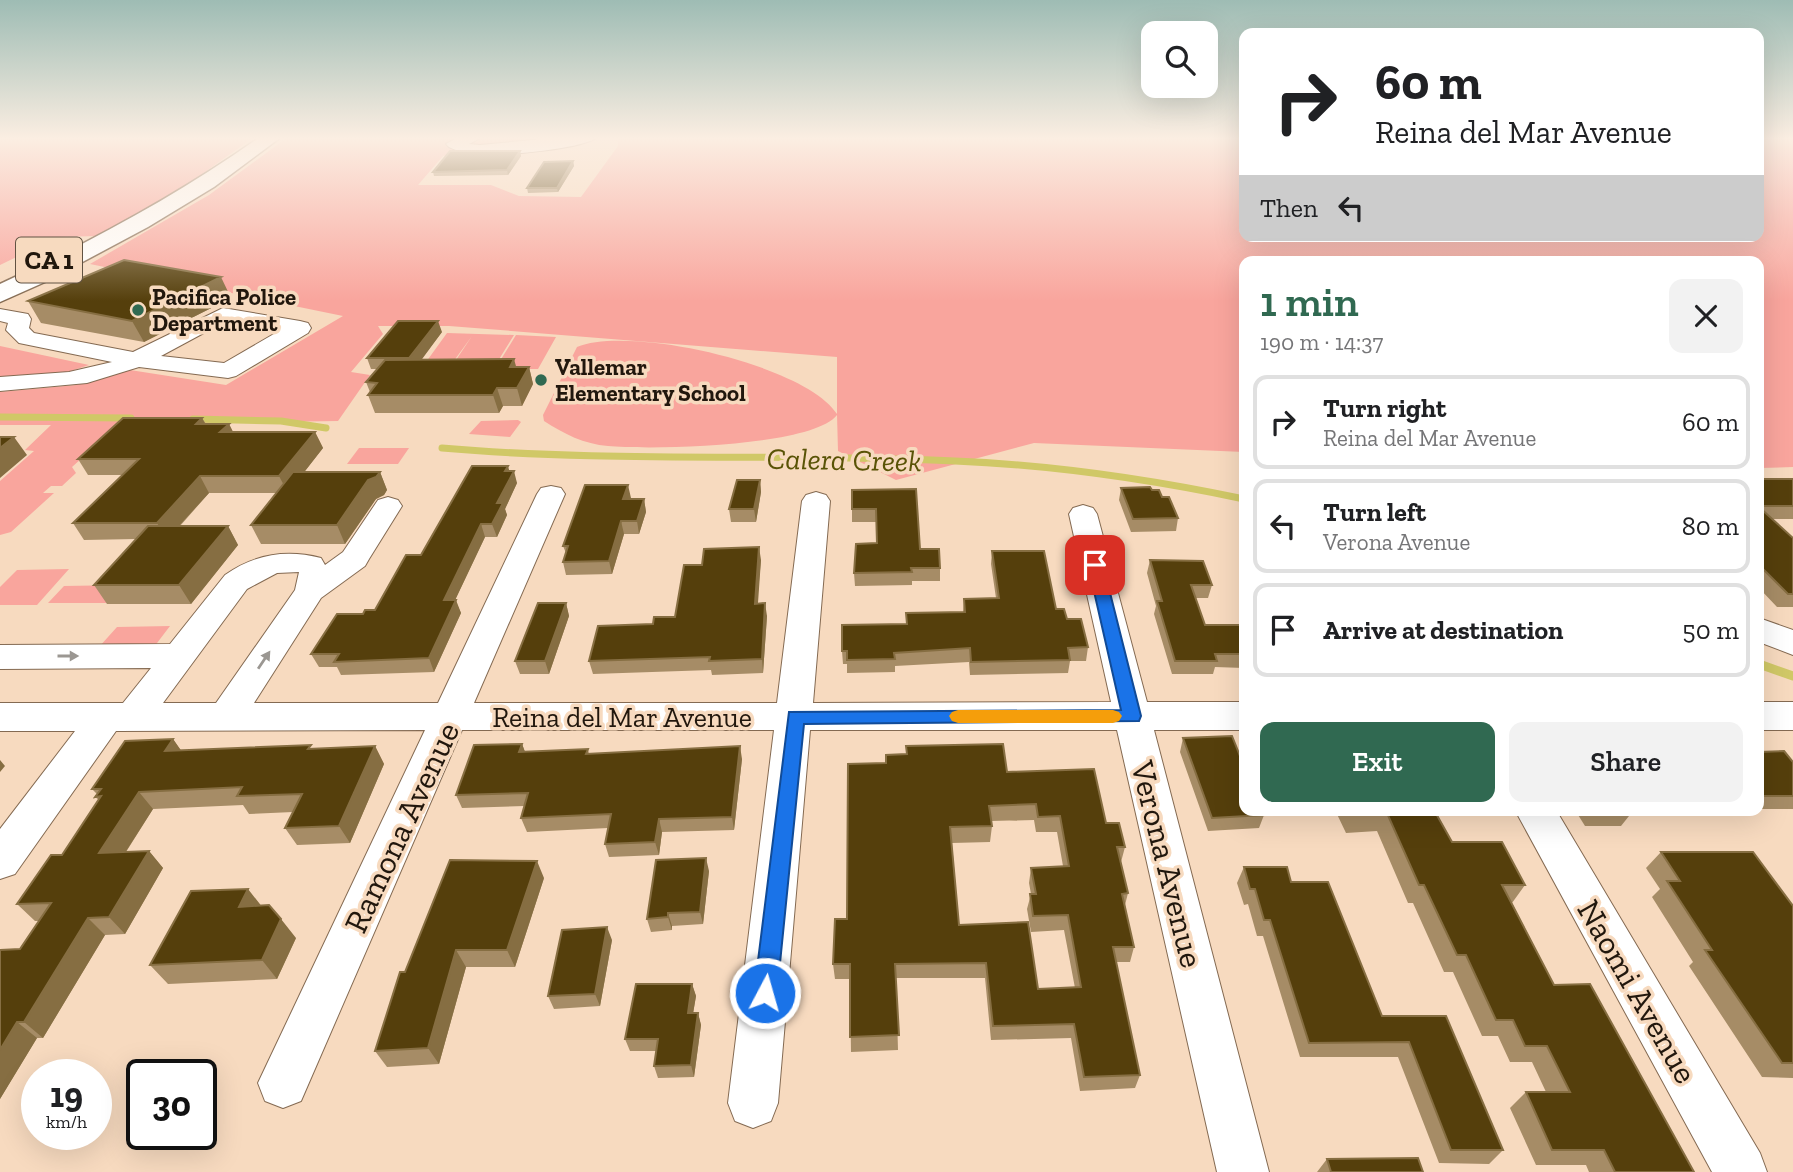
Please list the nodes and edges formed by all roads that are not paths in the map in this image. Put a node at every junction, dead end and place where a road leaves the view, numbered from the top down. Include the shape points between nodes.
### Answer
1 (174, 192) edge
2 (192, 192) edge
3 (0, 284) edge
4 (0, 294) edge
5 (0, 315) edge
6 (136, 360) junction
7 (0, 384) edge
8 (551, 494) dead end
9 (816, 501) dead end
10 (388, 506) dead end
11 (1083, 514) dead end
12 (310, 591) junction
13 (1764, 631) edge
14 (1793, 643) edge
15 (180, 656) junction
16 (0, 657) edge
17 (1132, 716) junction
18 (1239, 716) edge
19 (1764, 716) edge
20 (1793, 716) edge
21 (0, 717) edge
22 (119, 717) junction
23 (226, 717) junction
24 (451, 717) junction
25 (796, 717) junction
26 (1538, 816) edge
27 (0, 860) edge
28 (284, 1083) dead end
29 (753, 1104) dead end
30 (1243, 1172) edge
31 (1741, 1172) edge

1 - 3 highway, CA 1 via 132,218
2 - 4 highway, CA 1 via 80,257
5 - 6 street via 20,319 17,330 27,338
6 - 6 street via 228,371 300,328 223,314
6 - 7 street via 92,376
8 - 24 street, Ramona Avenue
9 - 25 street
10 - 12 street via 354,559
11 - 17 street, Verona Avenue
12 - 15 street via 315,569 303,563 271,564 251,572 231,588
23 -> 12 street
13 - 14 street
16 -> 15 street
15 - 22 street
17 - 18 street, Reina del Mar Avenue
17 - 25 street, Reina del Mar Avenue
17 - 30 street, Verona Avenue
19 - 20 street
21 - 22 street, Reina del Mar Avenue
22 - 23 street, Reina del Mar Avenue
22 - 27 street
23 - 24 street, Reina del Mar Avenue
24 - 25 street, Reina del Mar Avenue
24 - 28 street, Ramona Avenue
25 - 29 street
26 - 31 street, Naomi Avenue

